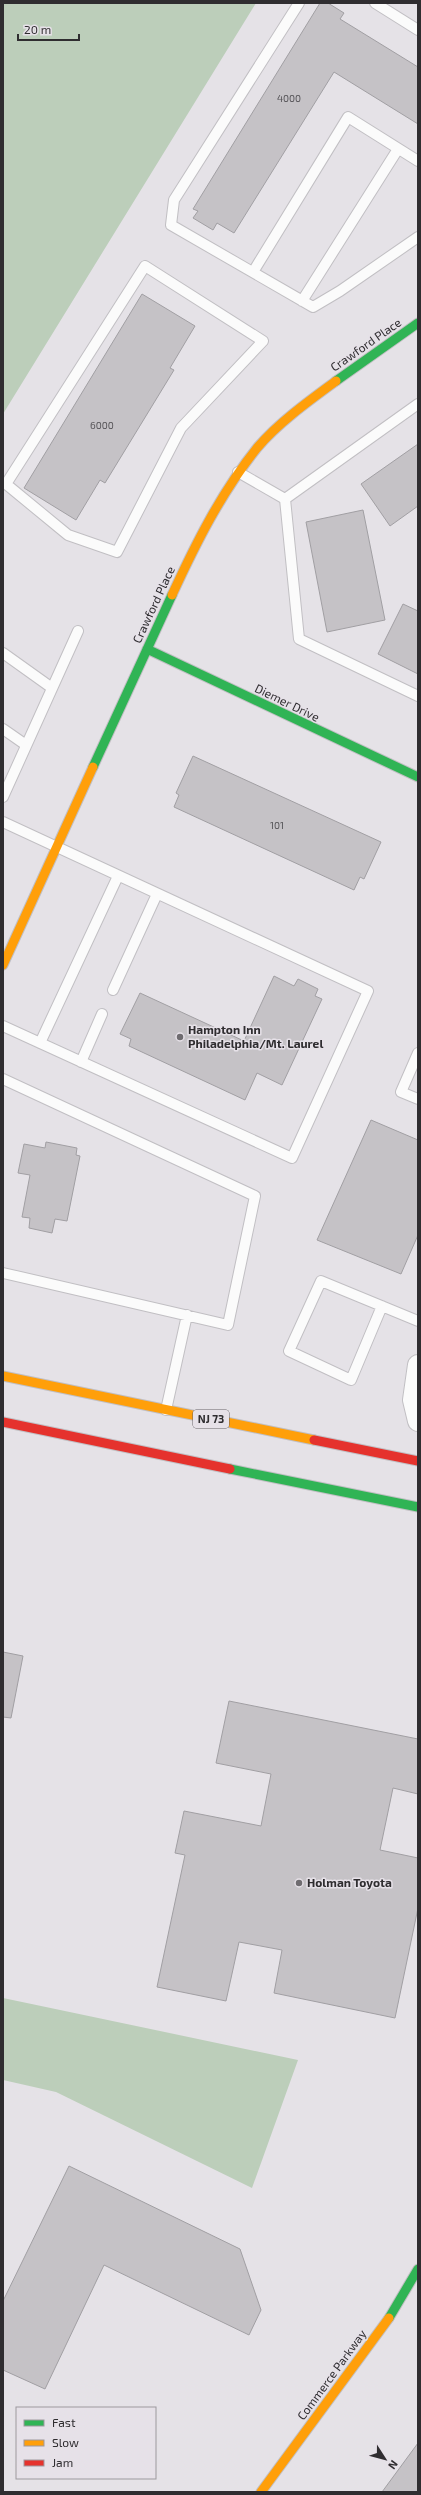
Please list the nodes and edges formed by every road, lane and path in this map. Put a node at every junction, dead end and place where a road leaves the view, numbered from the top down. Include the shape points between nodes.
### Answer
1 (299, 3) edge
2 (375, 3) edge
3 (418, 30) edge
4 (398, 149) junction
5 (418, 161) edge
6 (418, 237) edge
7 (252, 272) junction
8 (302, 301) junction
9 (418, 323) edge
10 (418, 404) edge
11 (181, 428) joint
12 (238, 472) junction
13 (285, 500) junction
14 (78, 631) dead end
15 (147, 649) junction
16 (3, 653) edge
17 (52, 688) junction
18 (418, 696) edge
19 (3, 729) edge
20 (26, 745) junction
21 (418, 777) edge
22 (3, 797) edge
23 (3, 822) edge
24 (57, 848) junction
25 (118, 876) junction
26 (157, 894) junction
27 (3, 965) edge
28 (113, 990) dead end
29 (102, 1014) dead end
30 (3, 1026) edge
31 (40, 1043) junction
32 (418, 1053) edge
33 (81, 1062) junction
34 (3, 1079) edge
35 (418, 1099) edge
36 (3, 1273) edge
37 (382, 1306) junction
38 (187, 1315) junction
39 (418, 1321) edge
40 (418, 1365) edge
41 (3, 1376) edge
42 (166, 1410) junction
43 (418, 1421) edge
44 (3, 1422) edge
45 (418, 1461) edge
46 (418, 1507) edge
47 (418, 2269) edge
48 (261, 2492) edge

1 - 7 lane via 174,200 171,225
2 - 3 lane
4 - 5 lane
4 - 7 lane via 348,117
4 - 8 lane
6 - 8 lane via 340,291 312,306
7 - 8 lane
9 - 12 main road, Crawford Place via 308,401 258,447
10 - 13 lane
11 - 11 lane via 263,341 145,266 6,484 68,535 117,552
12 - 13 lane
12 - 15 main road, Crawford Place via 220,499 190,556
13 - 18 lane via 299,639
14 - 17 lane
15 - 21 main road, Diemer Drive
15 - 24 main road, Crawford Place
16 - 17 lane
17 - 20 lane
19 - 20 lane
20 - 22 lane
23 - 24 lane
24 - 25 lane
24 - 27 main road, Crawford Place
25 - 26 lane
25 - 31 lane
26 - 28 lane
26 - 33 lane via 368,991 292,1158
29 - 33 lane
30 - 31 lane
31 - 33 lane
32 - 35 lane via 401,1092
34 - 38 lane via 255,1196 228,1325
36 - 38 lane
37 - 37 lane via 320,1281 289,1351 351,1380
37 - 39 lane
38 - 42 lane
40 - 43 street via 413,1400
41 - 42 main road, NJ 73
42 - 45 main road, NJ 73
44 - 46 main road
47 - 48 main road, Commerce Parkway via 390,2316

